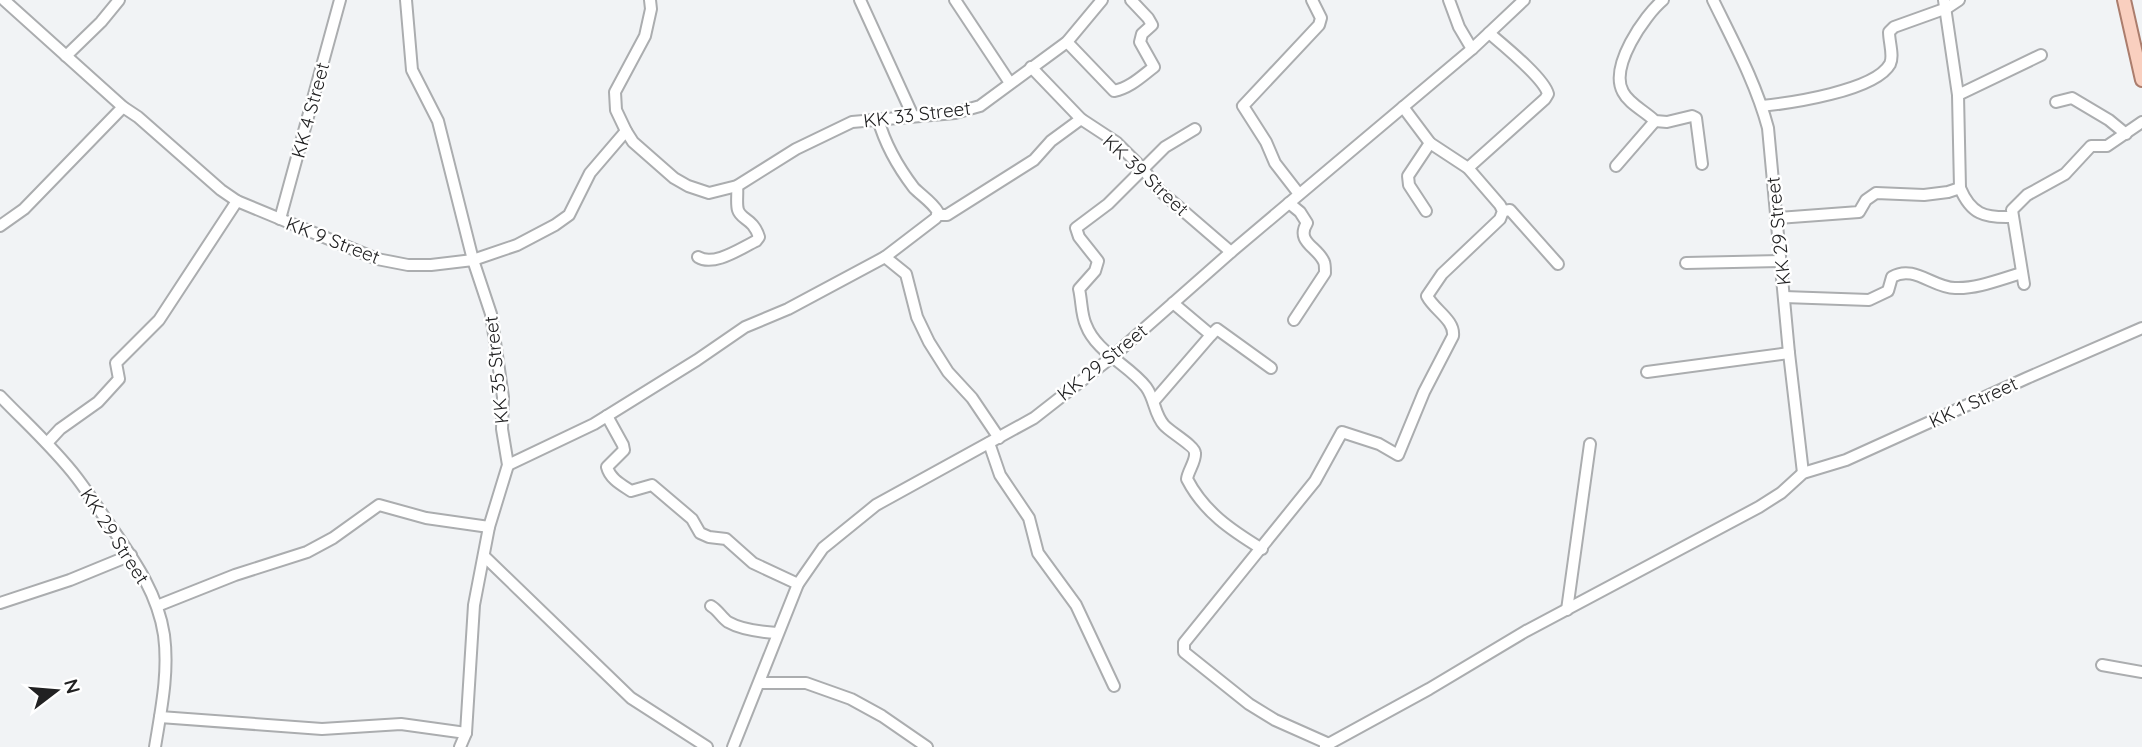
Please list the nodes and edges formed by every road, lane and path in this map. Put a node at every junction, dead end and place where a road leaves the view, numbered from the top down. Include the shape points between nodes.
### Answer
1 (4, 0) edge
2 (119, 0) edge
3 (340, 0) edge
4 (406, 0) edge
5 (650, 0) edge
6 (860, 0) edge
7 (955, 0) edge
8 (1102, 0) edge
9 (1131, 0) edge
10 (1449, 0) edge
11 (1511, 0) edge
12 (1524, 0) edge
13 (1663, 0) edge
14 (1713, 0) edge
15 (1959, 0) edge
16 (2124, 0) edge
17 (1315, 1) edge
18 (1946, 4) edge
19 (1503, 19) junction
20 (1489, 33) junction
21 (1067, 42) junction
22 (1472, 50) junction
23 (2041, 55) dead end
24 (66, 56) junction
25 (1031, 68) junction
26 (2142, 80) edge
27 (1010, 83) junction
28 (1958, 95) junction
29 (2056, 102) dead end
30 (1762, 106) junction
31 (123, 107) junction
32 (1403, 107) junction
33 (913, 117) junction
34 (878, 119) junction
35 (1081, 119) junction
36 (1655, 121) junction
37 (2142, 122) edge
38 (1195, 129) dead end
39 (626, 131) junction
40 (2126, 134) junction
41 (1430, 144) junction
42 (1702, 164) dead end
43 (1616, 166) dead end
44 (1468, 168) junction
45 (1143, 169) junction
46 (737, 186) junction
47 (1959, 188) junction
48 (1299, 194) junction
49 (237, 201) junction
50 (1289, 203) junction
51 (1426, 211) dead end
52 (1503, 211) junction
53 (937, 215) junction
54 (2012, 217) junction
55 (1777, 218) junction
56 (280, 219) junction
57 (0, 226) edge
58 (1231, 252) junction
59 (698, 257) dead end
60 (885, 257) junction
61 (473, 260) junction
62 (1780, 261) junction
63 (1686, 263) dead end
64 (1558, 264) dead end
65 (1784, 297) junction
66 (1173, 303) junction
67 (1294, 320) dead end
68 (2142, 328) edge
69 (1211, 335) junction
70 (1789, 353) junction
71 (1112, 357) junction
72 (1271, 368) dead end
73 (1647, 372) dead end
74 (0, 396) edge
75 (1154, 401) junction
76 (607, 416) junction
77 (994, 441) junction
78 (47, 443) junction
79 (1590, 444) dead end
80 (508, 465) junction
81 (1803, 472) junction
82 (489, 527) junction
83 (1262, 549) junction
84 (131, 555) junction
85 (484, 556) junction
86 (798, 584) junction
87 (0, 603) edge
88 (157, 606) junction
89 (712, 606) dead end
90 (1567, 610) junction
91 (777, 633) junction
92 (2102, 665) dead end
93 (2142, 672) edge
94 (760, 683) junction
95 (1115, 686) dead end
96 (160, 717) junction
97 (466, 733) junction
98 (1326, 746) edge
99 (155, 747) edge
100 (460, 747) edge
101 (707, 747) edge
102 (733, 747) edge
103 (927, 747) edge

1 - 24 street, KK 9 Street
2 - 24 street
3 - 56 street, KK 4 Street
4 - 61 street, KK 35 Street via 411,70 438,121
5 - 39 street via 645,36 615,92 616,110
6 - 33 street
7 - 27 street
8 - 21 street, KK 33 Street
9 - 21 street via 1152,25 1140,42 1154,67 1122,90 1114,91
10 - 22 street
11 - 19 street
12 - 19 street, KK 29 Street
13 - 36 street via 1635,36 1619,79 1628,99
14 - 30 street, KK 29 Street
15 - 18 street
16 - 26 main road
17 - 48 street via 1319,25 1243,105 1275,163
18 - 28 street
18 - 30 street via 1889,32 1892,61 1872,79 1819,97
19 - 20 street, KK 29 Street
20 - 22 street, KK 29 Street
20 - 44 street via 1533,72 1548,94
21 - 25 street, KK 33 Street
22 - 32 street, KK 29 Street
23 - 28 street
24 - 31 street, KK 9 Street
25 - 27 street, KK 33 Street
25 - 35 street, KK 39 Street
27 - 33 street, KK 33 Street via 979,106
28 - 47 street
29 - 40 street via 2072,98
30 - 55 street, KK 29 Street
31 - 49 street, KK 9 Street
31 - 57 street via 24,209
32 - 41 street
32 - 48 street, KK 29 Street
33 - 34 street, KK 33 Street
34 - 46 street, KK 33 Street via 852,122 796,149
34 - 53 street via 892,154
35 - 45 street, KK 39 Street via 1116,142
35 - 53 street via 1034,160 947,215
36 - 42 street via 1696,118
36 - 43 street
37 - 40 street
38 - 45 street
39 - 46 street, KK 33 Street via 674,178 709,192
39 - 61 street, KK 9 Street via 590,173 569,215 517,245
40 - 54 street via 2103,148 2091,146 2065,174 2015,205
41 - 44 street
41 - 51 street via 1408,176 1409,186
44 - 52 street
45 - 58 street, KK 39 Street via 1159,190
45 - 71 street via 1076,228 1098,261 1079,289 1084,322
46 - 59 street via 739,213 753,223 756,241 709,261
47 - 54 street via 1973,209 1984,215
47 - 55 street via 1924,195 1876,193 1859,212
48 - 50 street, KK 29 Street
49 - 56 street, KK 9 Street
49 - 78 street via 151,331 116,363 119,379
50 - 58 street, KK 29 Street
50 - 67 street via 1306,219 1303,236 1325,266
52 - 64 street via 1511,211
52 - 83 street via 1427,296 1454,331 1398,455 1342,432 1315,481
53 - 60 street
54 - 65 street via 2023,279 1955,288 1905,272 1892,277 1888,291 1869,300
55 - 62 street, KK 29 Street
56 - 61 street, KK 9 Street via 377,259 408,265
58 - 66 street, KK 29 Street
60 - 76 street via 745,327
60 - 77 street via 906,274 929,342 972,398
61 - 80 street, KK 35 Street via 491,314
62 - 63 street
62 - 65 street, KK 29 Street
65 - 70 street, KK 29 Street
66 - 69 street
66 - 71 street, KK 29 Street
68 - 81 street, KK 1 Street via 1846,460
69 - 72 street via 1217,329
69 - 75 street
70 - 73 street
70 - 81 street, KK 29 Street
71 - 75 street via 1135,375
71 - 77 street, KK 29 Street via 1034,418
74 - 78 street, KK 29 Street
75 - 83 street via 1164,425 1195,452 1187,479 1190,486 1218,520
76 - 80 street
76 - 86 street via 624,450 607,467 620,483 631,491 652,485 692,519 700,533 726,538 753,563
77 - 86 street, KK 29 Street via 876,505 823,548
77 - 95 street via 1000,475 1028,518 1038,552 1076,605
78 - 84 street, KK 29 Street
79 - 90 street
80 - 82 street, KK 35 Street
81 - 90 street via 1759,507
82 - 85 street, KK 35 Street
82 - 88 street via 376,506 307,552
83 - 98 street via 1184,643 1184,652 1249,704
84 - 87 street
84 - 88 street, KK 29 Street
85 - 97 street, KK 35 Street via 474,605
85 - 101 street via 631,698
86 - 91 street, KK 29 Street
88 - 96 street, KK 29 Street via 166,659
89 - 91 street via 731,623
90 - 98 street
91 - 94 street, KK 29 Street
92 - 93 street
94 - 102 street, KK 29 Street
94 - 103 street via 806,683 851,699
96 - 97 street via 322,729 401,724
96 - 99 street, KK 29 Street
97 - 100 street, KK 35 Street

